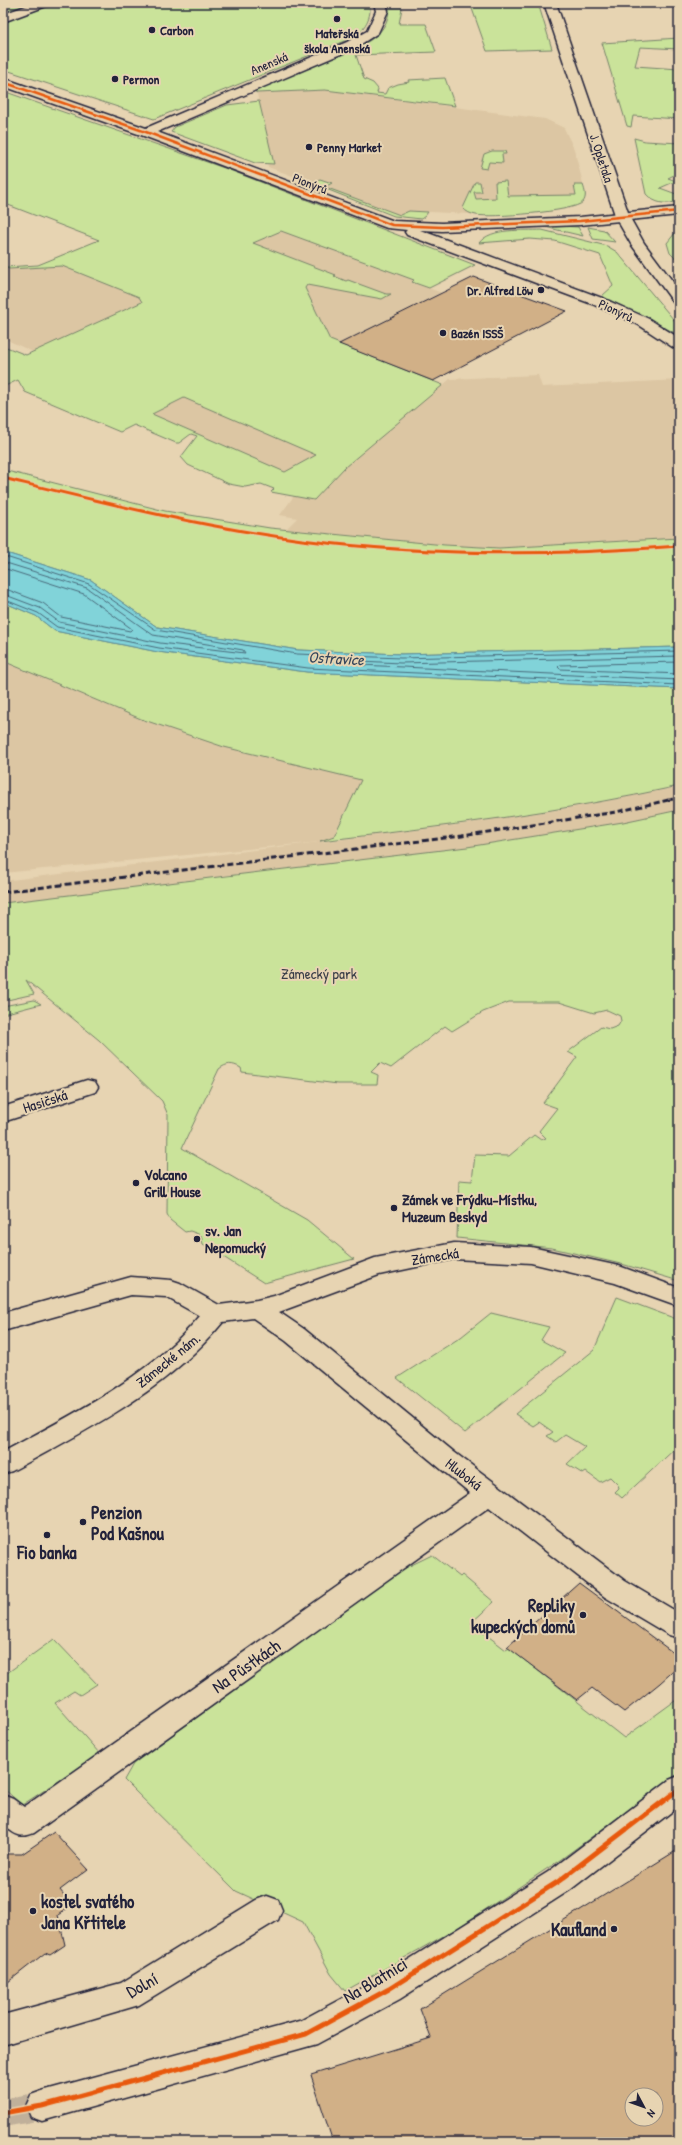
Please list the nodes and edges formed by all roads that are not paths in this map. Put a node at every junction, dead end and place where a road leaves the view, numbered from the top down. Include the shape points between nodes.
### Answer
1 (45, 3) edge
2 (380, 3) edge
3 (550, 3) edge
4 (3, 18) edge
5 (3, 82) edge
6 (146, 132) junction
7 (679, 211) edge
8 (622, 218) junction
9 (392, 225) junction
10 (679, 300) edge
11 (679, 345) edge
12 (87, 1087) dead end
13 (3, 1115) edge
14 (679, 1297) edge
15 (257, 1309) junction
16 (216, 1314) junction
17 (3, 1322) edge
18 (3, 1464) edge
19 (489, 1493) junction
20 (679, 1627) edge
21 (679, 1789) edge
22 (3, 1808) edge
23 (267, 1910) dead end
24 (3, 2030) edge
25 (42, 2106) tunnel mouth

1 - 4 street
2 - 6 street, Anenská via 382,11 372,33 351,45
3 - 8 street, J. Opletala
5 - 6 street, Pionýrů
6 - 9 street, Pionýrů
7 - 8 street, Pionýrů
8 - 9 street, Pionýrů via 442,227
8 - 10 street, J. Opletala
9 - 11 street, Pionýrů via 597,301 644,322
12 - 13 street, Hasičská
14 - 15 street, Zámecká via 619,1274 531,1255 454,1251 375,1268
15 - 16 street, Zámecká
15 - 19 street, Hluboká via 295,1335
16 - 17 street via 171,1289 131,1286
16 - 18 street, Zámecké nám. via 203,1333 184,1352 131,1390
19 - 20 street, Hluboká via 615,1589
19 - 22 street, Na Půstkách via 24,1824
21 - 25 street, Na Blatnici via 559,1881 389,1989 306,2034
23 - 24 street, Dolní via 128,1995

